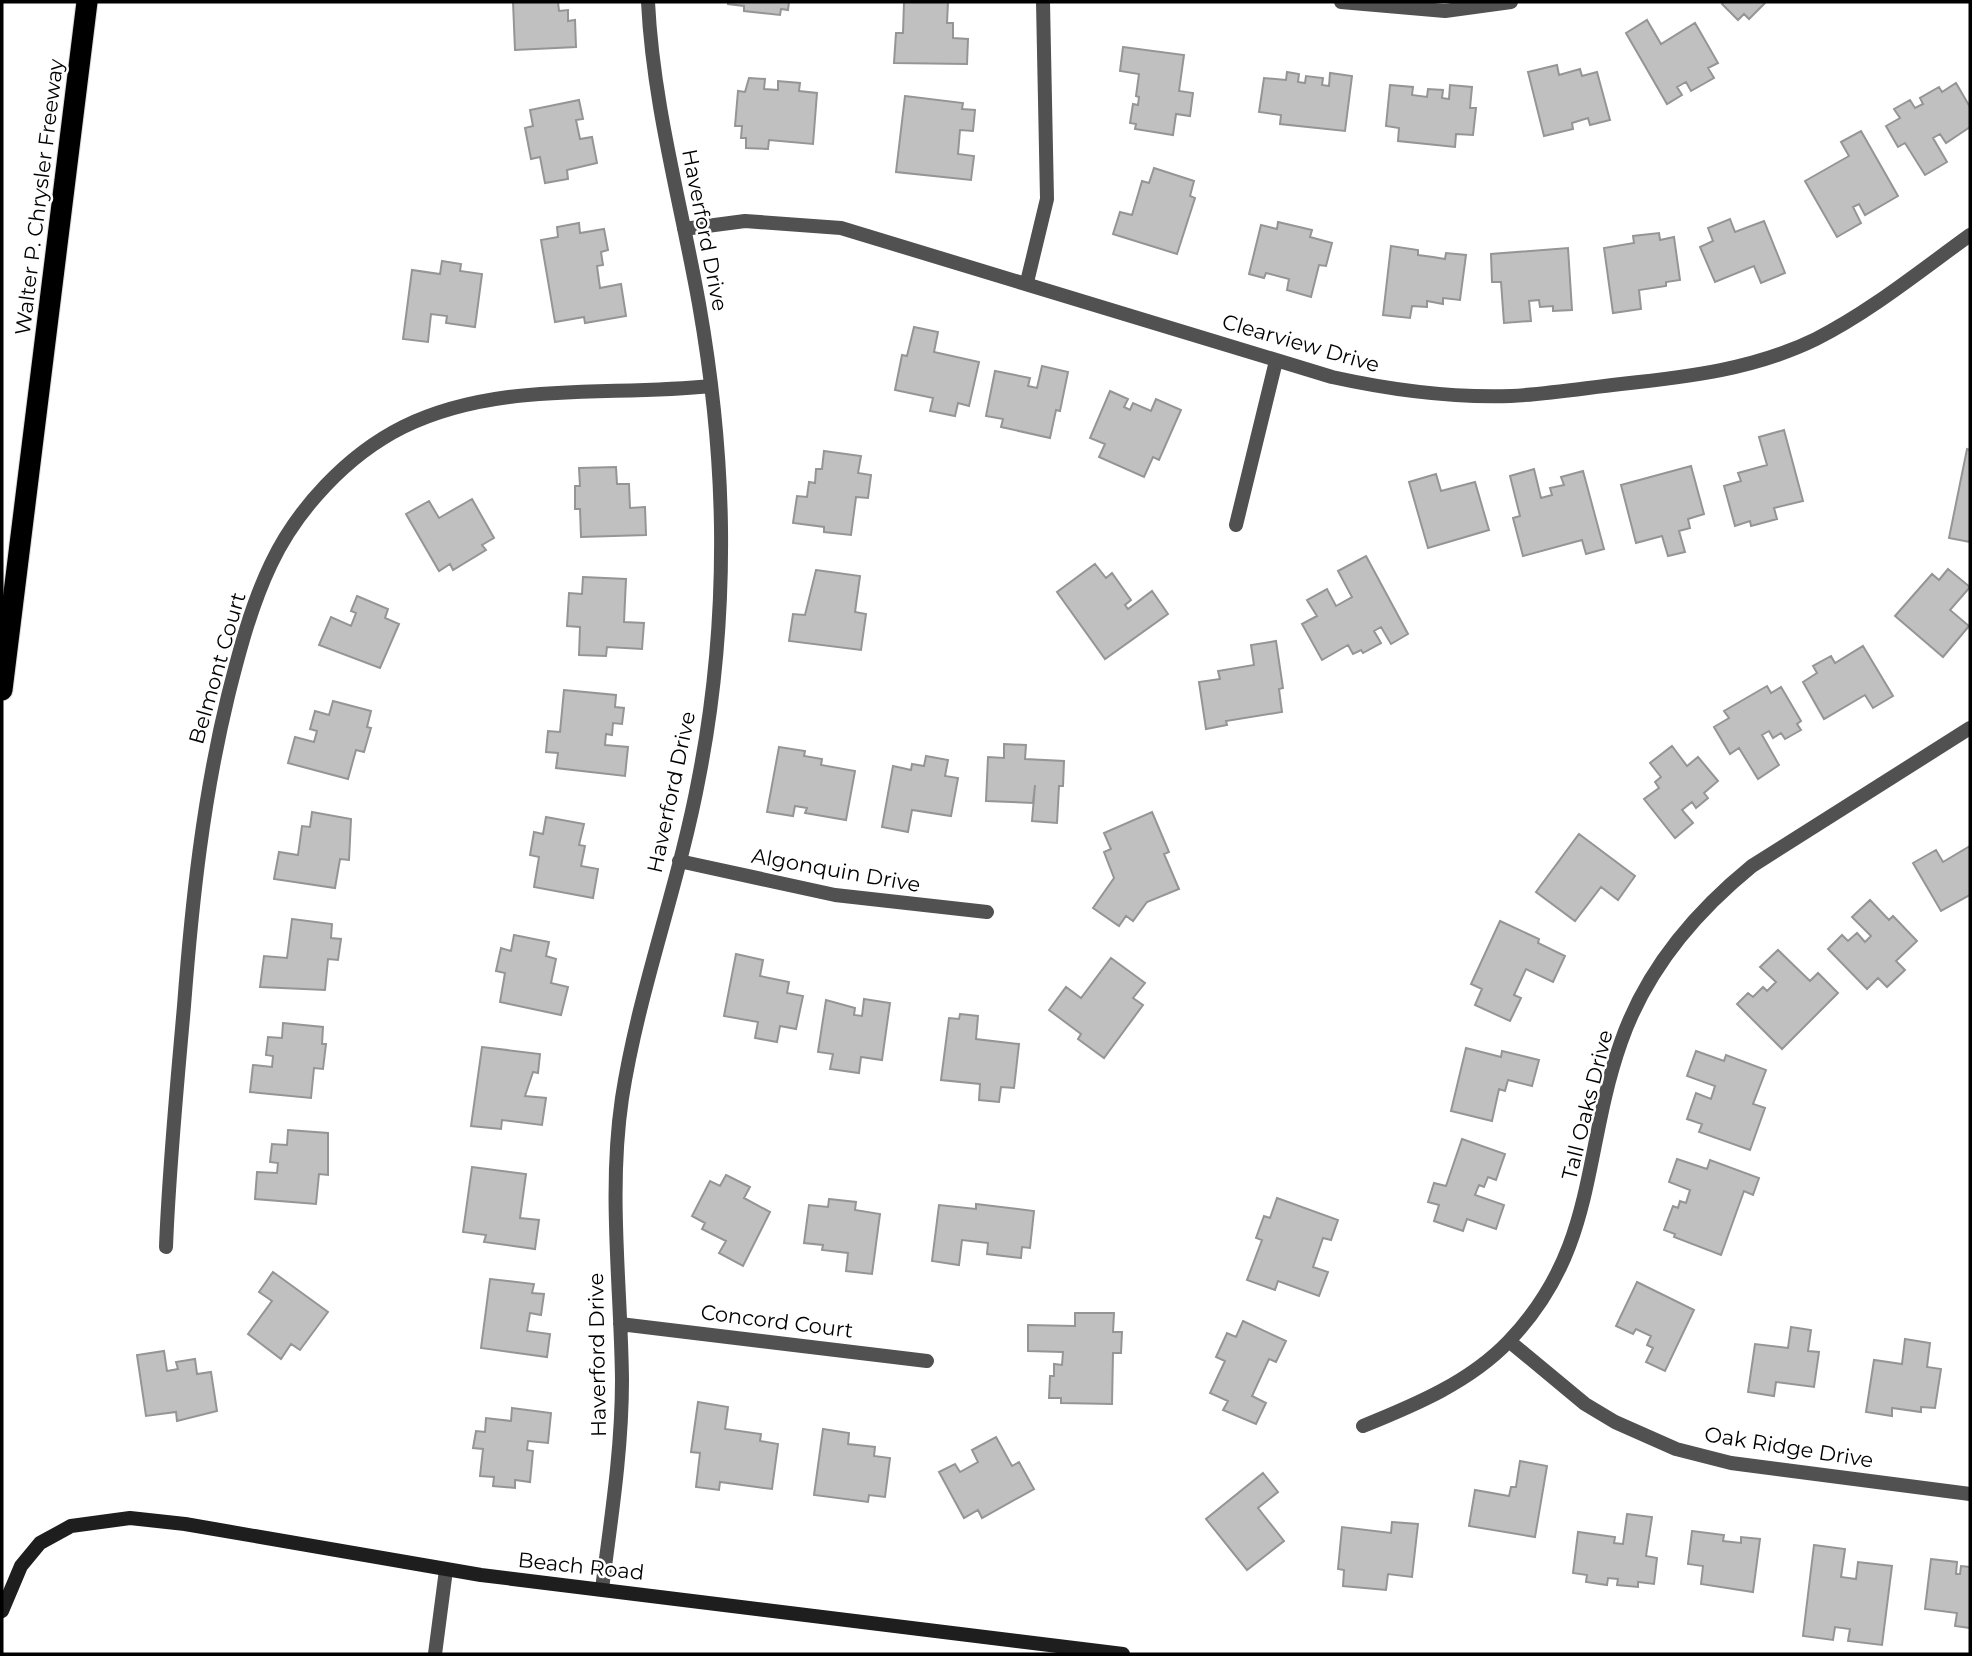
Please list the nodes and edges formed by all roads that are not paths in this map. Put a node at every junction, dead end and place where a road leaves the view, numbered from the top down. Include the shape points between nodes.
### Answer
1 (88, 2) edge
2 (648, 2) edge
3 (1043, 2) edge
4 (1341, 2) edge
5 (1511, 2) edge
6 (684, 229) junction
7 (1970, 235) edge
8 (1027, 282) junction
9 (1276, 361) junction
10 (711, 386) junction
11 (1236, 525) dead end
12 (2, 690) edge
13 (1970, 728) edge
14 (679, 861) junction
15 (988, 912) dead end
16 (166, 1247) dead end
17 (620, 1324) junction
18 (1509, 1341) junction
19 (927, 1361) dead end
20 (1363, 1426) dead end
21 (1970, 1494) edge
22 (446, 1570) junction
23 (602, 1589) junction
24 (2, 1611) edge
25 (435, 1654) edge
26 (1123, 1654) edge

1 - 12 highway, Walter P. Chrysler Freeway
2 - 6 street, Haverford Drive via 658,100
3 - 8 street via 1048,199
4 - 5 street via 1445,11
6 - 8 street, Clearview Drive via 745,221 831,226
6 - 10 street, Haverford Drive
7 - 9 street, Clearview Drive via 1815,340 1714,373 1478,396 1392,389
8 - 9 street, Clearview Drive
9 - 11 street
10 - 14 street, Haverford Drive via 721,527 720,606 701,765
10 - 16 street, Belmont Court via 522,395 457,406 400,429 355,460 309,505 286,538 245,632 207,790 195,876
13 - 18 street, Tall Oaks Drive via 1752,866 1681,934 1647,984 1621,1042 1572,1243 1546,1293
14 - 15 street, Algonquin Drive via 849,897
14 - 17 street, Haverford Drive via 636,1022 622,1101 614,1223
17 - 19 street, Concord Court
17 - 23 street, Haverford Drive via 619,1452
18 - 20 street, Tall Oaks Drive via 1435,1395
18 - 21 street, Oak Ridge Drive via 1585,1404 1676,1449 1731,1463
22 - 23 street, Beach Road
22 - 24 street, Beach Road via 130,1518 71,1526 40,1544 21,1566
22 - 25 street
23 - 26 street, Beach Road

